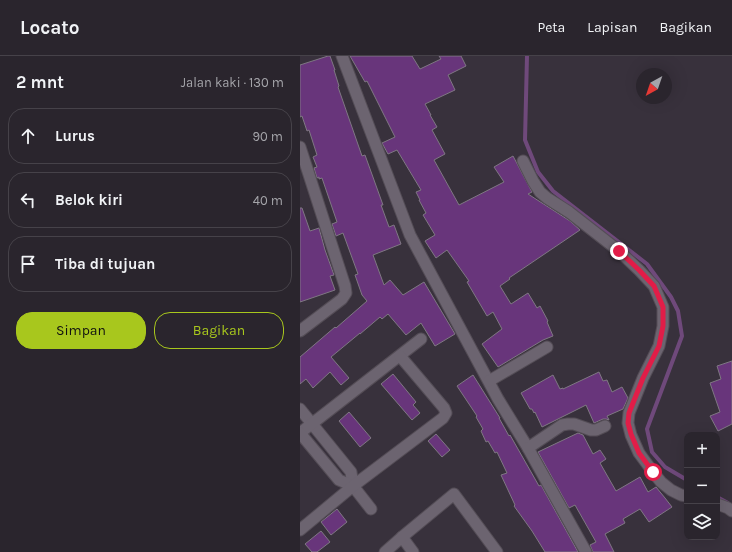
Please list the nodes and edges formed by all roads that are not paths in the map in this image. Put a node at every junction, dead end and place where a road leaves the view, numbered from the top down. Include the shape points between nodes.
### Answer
1 (342, 56) edge
2 (300, 147) edge
3 (523, 161) dead end
4 (300, 331) edge
5 (421, 340) dead end
6 (547, 347) dead end
7 (400, 356) junction
8 (488, 380) junction
9 (300, 409) edge
10 (312, 424) junction
11 (605, 426) dead end
12 (300, 433) edge
13 (528, 448) junction
14 (354, 486) junction
15 (684, 496) edge
16 (720, 505) edge
17 (371, 509) dead end
18 (732, 511) edge
19 (300, 530) edge
20 (402, 537) junction
21 (386, 552) edge
22 (413, 552) edge
23 (497, 552) edge
24 (586, 552) edge

1 - 8 street via 410,235
2 - 4 street via 346,293 342,299
3 - 15 street via 540,192 619,251 654,286 663,307 663,326 659,346 643,378 629,413 628,423 639,453 653,472 671,490
5 - 7 street
6 - 8 street
7 - 10 street
7 - 14 street via 446,413 443,418
8 - 13 street
9 - 10 street
10 - 12 street
10 - 14 street via 351,472
11 - 13 street via 591,430 574,424 562,425
12 - 14 street via 339,480
13 - 24 street
14 - 17 street
14 - 19 street
16 - 18 street
20 - 21 street
20 - 22 street
20 - 23 street via 454,494

